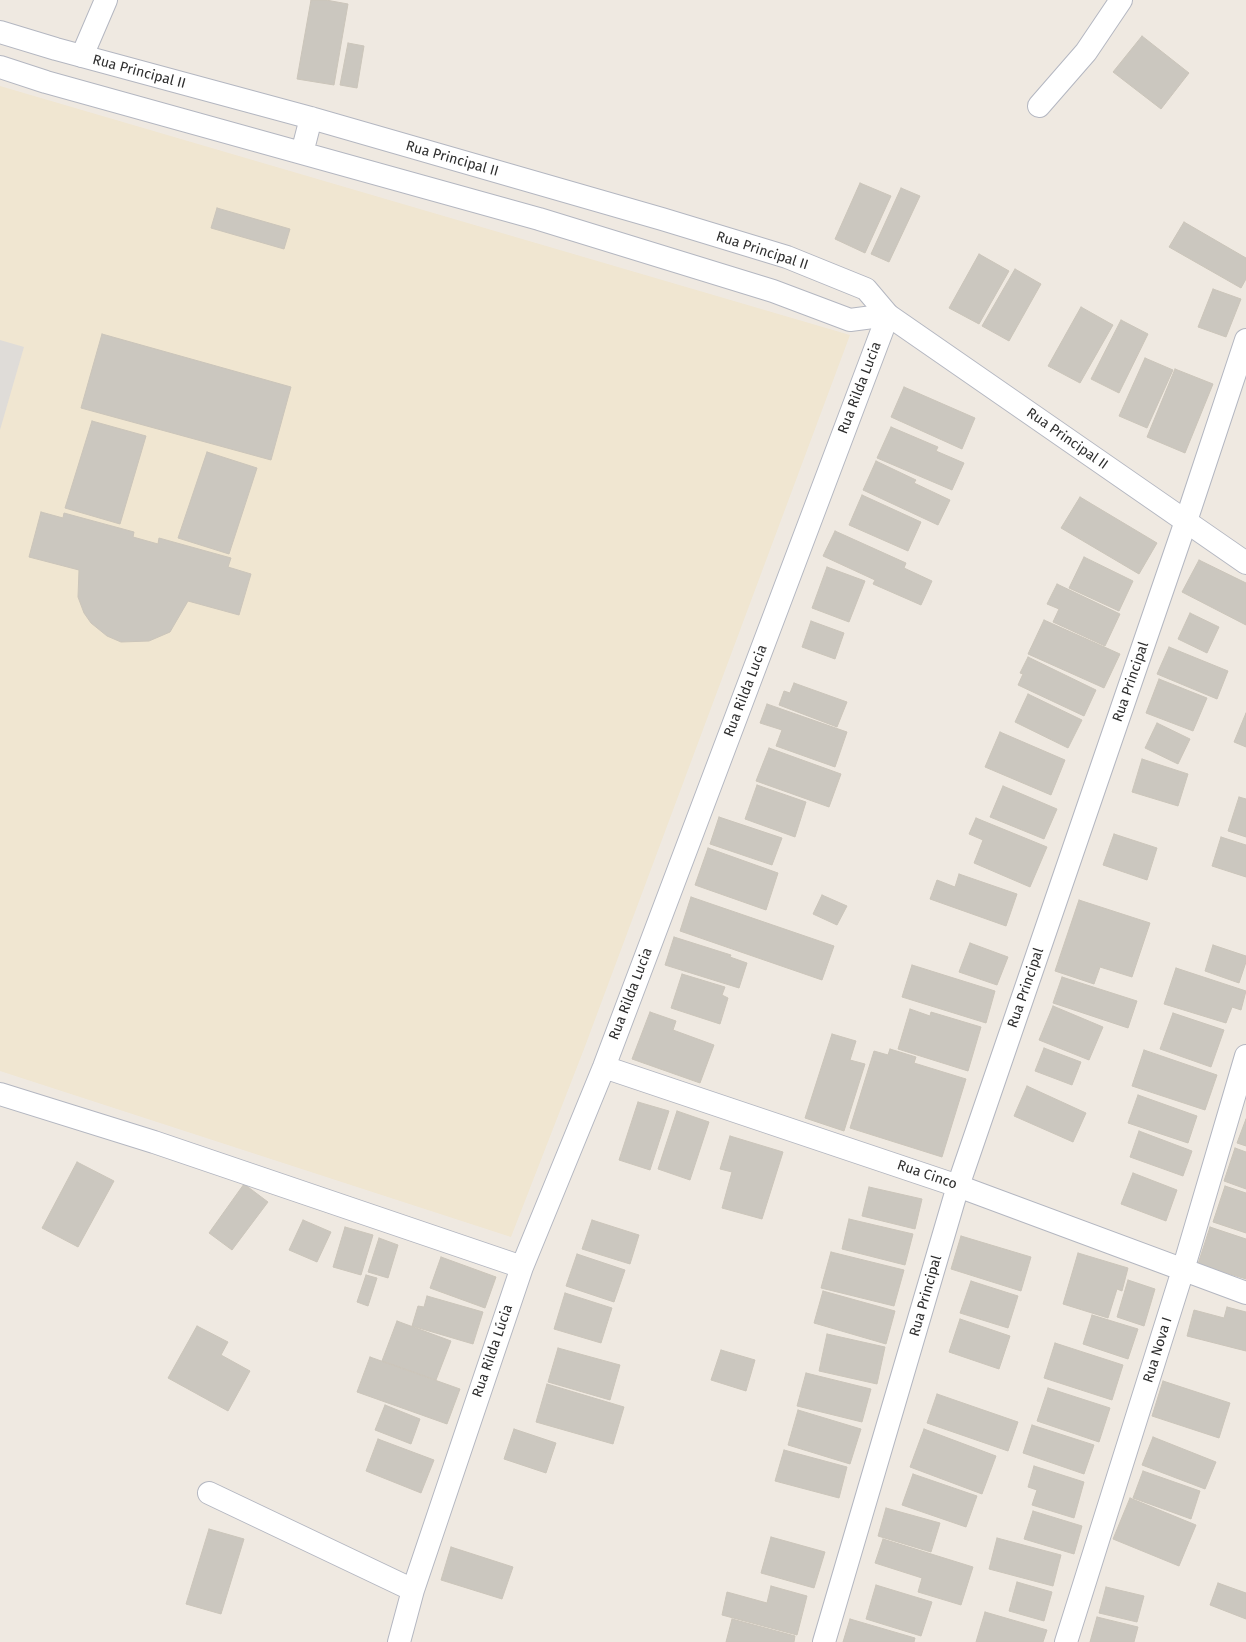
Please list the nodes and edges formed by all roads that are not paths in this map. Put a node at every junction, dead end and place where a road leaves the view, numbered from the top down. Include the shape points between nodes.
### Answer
1 (106, 0) edge
2 (1121, 0) edge
3 (0, 32) edge
4 (56, 49) junction
5 (82, 56) junction
6 (0, 67) edge
7 (46, 82) junction
8 (1039, 106) dead end
9 (311, 118) junction
10 (302, 153) junction
11 (888, 315) junction
12 (1246, 340) edge
13 (1186, 521) junction
14 (1246, 563) edge
15 (1246, 1056) edge
16 (604, 1067) junction
17 (0, 1094) edge
18 (958, 1186) junction
19 (522, 1267) junction
20 (1183, 1270) junction
21 (1246, 1293) edge
22 (209, 1493) dead end
23 (413, 1590) junction
24 (399, 1642) edge
25 (824, 1642) edge
26 (1066, 1642) edge

1 - 5 street
2 - 8 street via 1086,52
3 - 4 street, Rua Principal II
4 - 5 street, Rua Principal II
4 - 7 street
5 - 9 street, Rua Principal II
6 - 7 street
7 - 10 street
9 - 10 street
9 - 11 street, Rua Principal II via 787,257 866,289
10 - 11 street via 539,219 772,291 850,320
11 - 13 street, Rua Principal II
11 - 16 street, Rua Rilda Lucia
12 - 13 street, Rua Principal
13 - 14 street, Rua Principal II
13 - 18 street, Rua Principal
15 - 20 street, Rua Nova I
16 - 18 street, Rua Cinco
16 - 19 street, Rua Rilda Lúcia
17 - 19 street via 154,1142
18 - 20 street, Rua Cinco
18 - 25 street, Rua Principal
19 - 23 street, Rua Rilda Lúcia
20 - 21 street, Rua Cinco
20 - 26 street, Rua Nova I
22 - 23 street
23 - 24 street, Rua Rilda Lúcia

